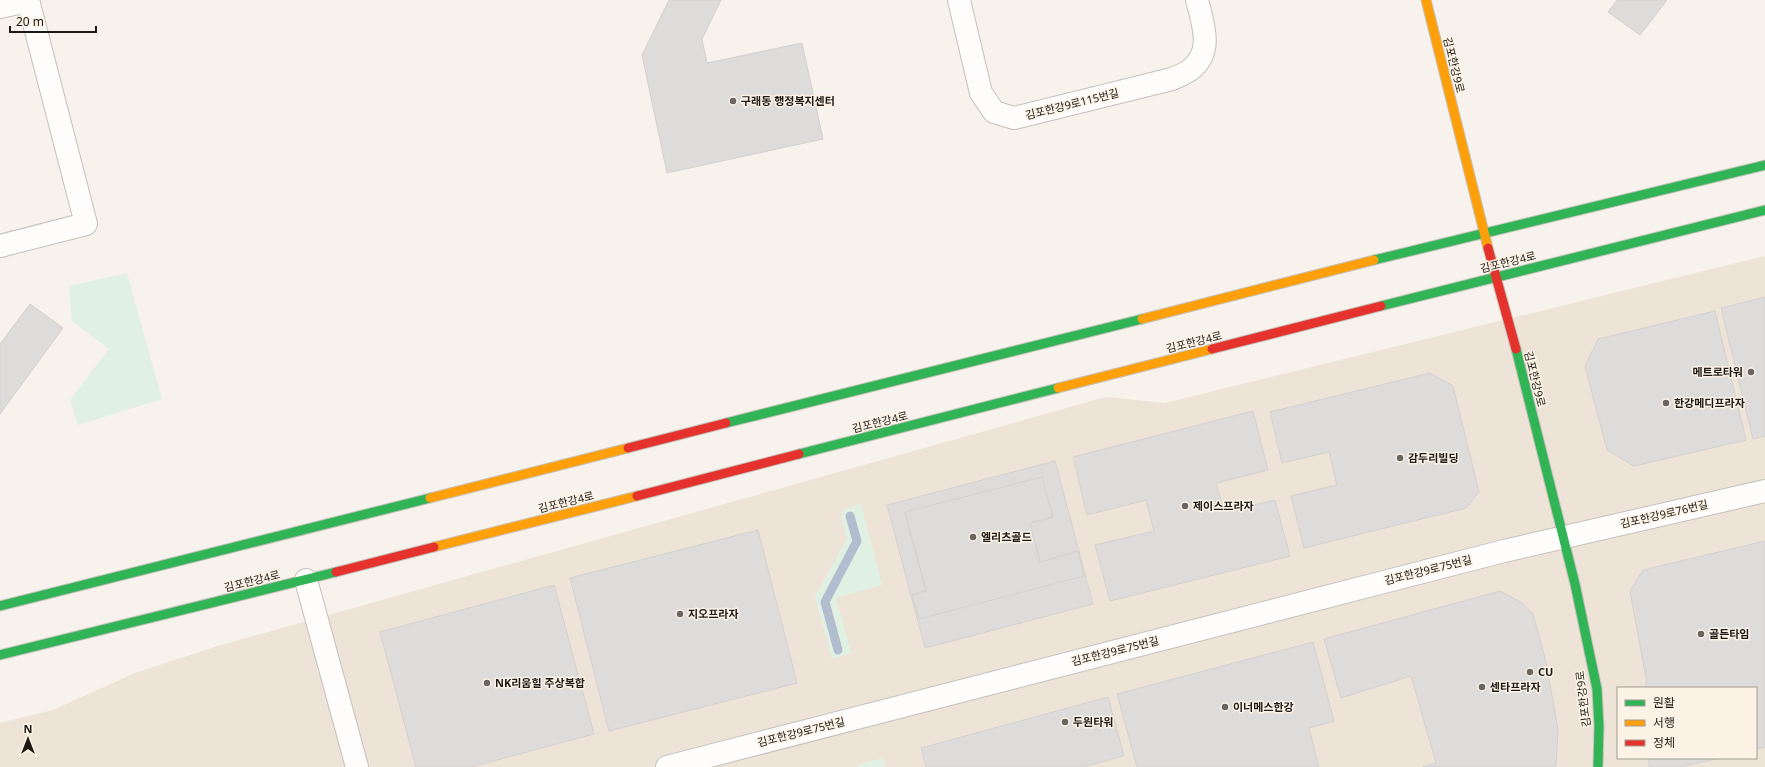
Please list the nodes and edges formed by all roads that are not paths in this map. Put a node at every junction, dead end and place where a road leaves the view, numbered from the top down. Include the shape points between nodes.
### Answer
1 (959, 0) edge
2 (1197, 0) edge
3 (1426, 0) edge
4 (28, 1) edge
5 (0, 7) edge
6 (1765, 165) edge
7 (1765, 210) edge
8 (1484, 234) junction
9 (0, 246) edge
10 (1496, 277) junction
11 (1765, 491) edge
12 (1563, 538) junction
13 (306, 580) junction
14 (0, 606) edge
15 (0, 655) edge
16 (357, 767) edge
17 (667, 767) edge
18 (1598, 767) edge

1 - 2 street, 김포한강9로115번길 via 981,93 994,112 1014,118 1172,79 1190,70 1202,56 1206,40
3 - 8 street, 김포한강9로
4 - 5 street
4 - 9 street via 86,224
6 - 8 street
7 - 10 street, 김포한강4로
8 - 10 street, 김포한강9로
8 - 14 street
10 - 12 street, 김포한강9로
10 - 13 street, 김포한강4로
11 - 12 street, 김포한강9로76번길
12 - 17 street, 김포한강9로75번길 via 1504,550
12 - 18 street, 김포한강9로 via 1576,584 1597,689
13 - 15 street, 김포한강4로
13 - 16 street

